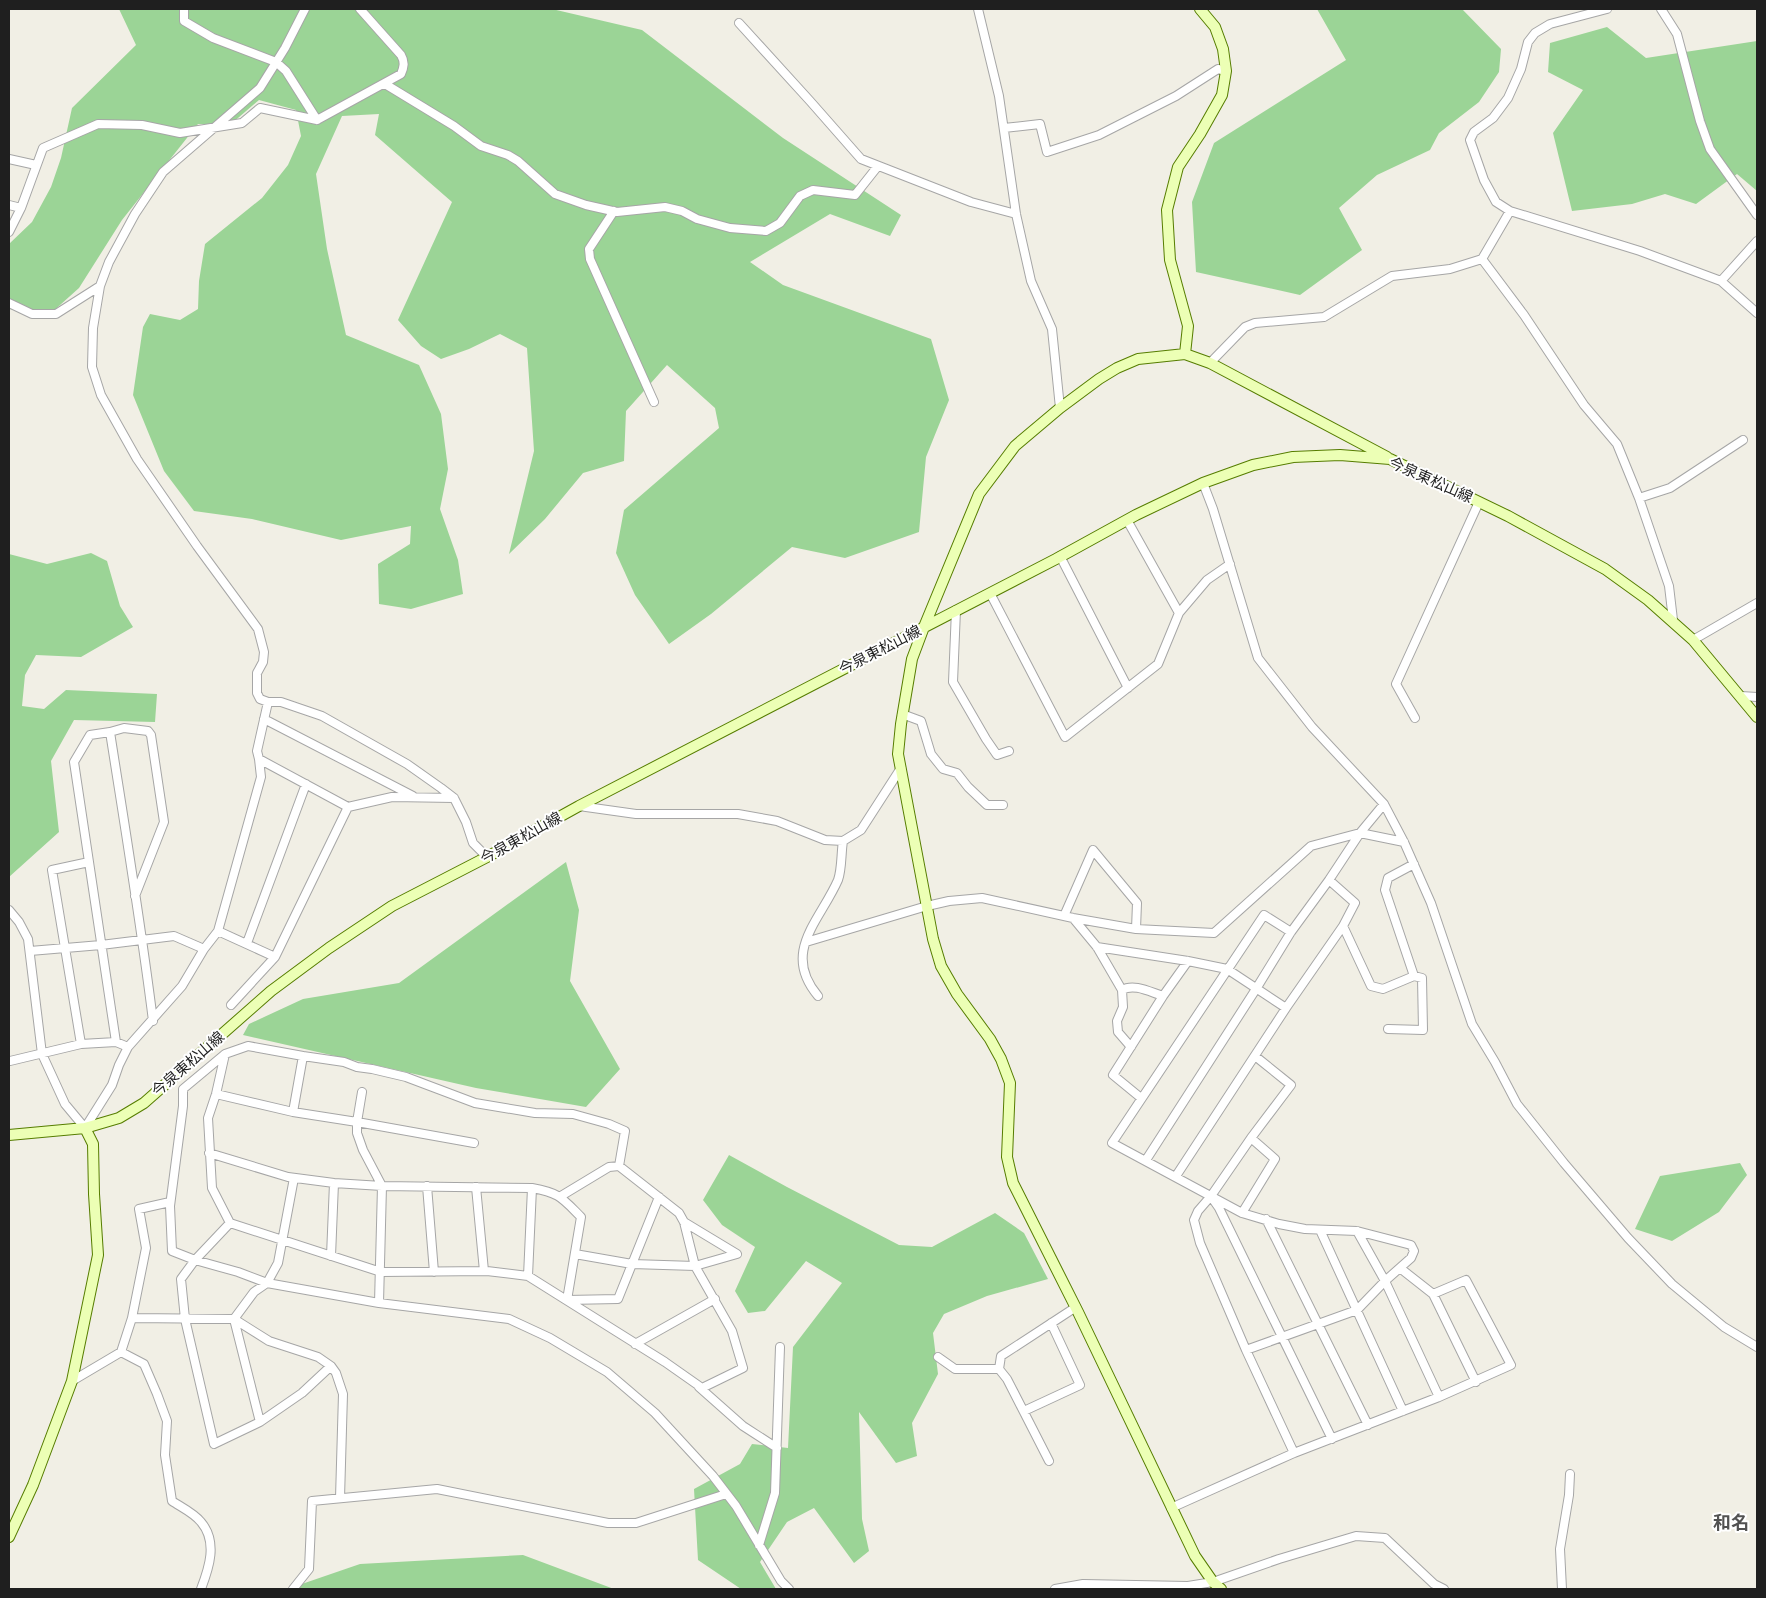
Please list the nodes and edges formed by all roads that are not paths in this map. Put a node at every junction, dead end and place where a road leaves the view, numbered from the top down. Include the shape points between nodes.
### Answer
1 (184, 9) edge
2 (305, 9) edge
3 (360, 9) edge
4 (978, 9) edge
5 (1200, 9) edge
6 (1607, 9) edge
7 (1661, 9) edge
8 (739, 23) dead end
9 (276, 62) junction
10 (1226, 71) junction
11 (385, 84) junction
12 (317, 120) junction
13 (213, 127) junction
14 (1004, 128) junction
15 (9, 159) edge
16 (36, 165) junction
17 (878, 166) junction
18 (9, 205) edge
19 (21, 208) junction
20 (614, 211) junction
21 (1510, 211) junction
22 (1016, 214) junction
23 (1757, 215) edge
24 (9, 232) edge
25 (1757, 241) edge
26 (1482, 259) junction
27 (1721, 281) junction
28 (100, 286) junction
29 (9, 303) edge
30 (1757, 313) edge
31 (1185, 354) junction
32 (1210, 364) junction
33 (654, 402) dead end
34 (1060, 408) junction
35 (1743, 440) dead end
36 (1390, 459) junction
37 (1203, 482) junction
38 (1639, 498) junction
39 (1480, 502) junction
40 (1126, 520) junction
41 (1060, 556) junction
42 (1230, 564) junction
43 (990, 593) junction
44 (1757, 603) edge
45 (956, 610) junction
46 (1179, 614) junction
47 (1673, 620) junction
48 (924, 627) junction
49 (1693, 640) junction
50 (1128, 688) junction
51 (1741, 696) junction
52 (1757, 697) edge
53 (268, 702) junction
54 (902, 714) junction
55 (1757, 717) edge
56 (1415, 718) dead end
57 (264, 719) junction
58 (110, 732) junction
59 (1009, 751) dead end
60 (259, 759) junction
61 (901, 768) junction
62 (306, 784) junction
63 (417, 797) junction
64 (454, 798) junction
65 (1384, 804) junction
66 (1003, 805) dead end
67 (579, 806) junction
68 (348, 807) junction
69 (1360, 833) junction
70 (843, 841) junction
71 (1404, 842) junction
72 (487, 857) junction
73 (89, 862) junction
74 (1414, 864) junction
75 (1329, 880) junction
76 (135, 896) junction
77 (927, 906) junction
78 (9, 910) edge
79 (1064, 916) junction
80 (1072, 918) junction
81 (1343, 926) junction
82 (1136, 929) junction
83 (218, 931) junction
84 (1291, 932) junction
85 (143, 939) junction
86 (806, 942) junction
87 (247, 943) junction
88 (101, 945) junction
89 (1097, 947) junction
90 (64, 948) junction
91 (204, 949) junction
92 (30, 951) junction
93 (275, 957) junction
94 (1188, 960) junction
95 (1227, 969) junction
96 (1414, 976) junction
97 (1122, 990) junction
98 (1256, 990) junction
99 (818, 996) dead end
100 (1163, 996) junction
101 (231, 1004) dead end
102 (1286, 1008) junction
103 (153, 1021) junction
104 (1388, 1029) dead end
105 (116, 1042) junction
106 (80, 1044) junction
107 (128, 1047) junction
108 (1131, 1047) junction
109 (42, 1054) junction
110 (225, 1054) junction
111 (303, 1056) junction
112 (1255, 1056) junction
113 (10, 1061) edge
114 (167, 1082) junction
115 (183, 1089) junction
116 (362, 1092) dead end
117 (216, 1094) junction
118 (1140, 1098) junction
119 (293, 1112) junction
120 (358, 1122) junction
121 (85, 1128) junction
122 (9, 1135) edge
123 (1251, 1138) junction
124 (474, 1143) dead end
125 (209, 1153) junction
126 (1146, 1160) junction
127 (619, 1166) junction
128 (1176, 1176) junction
129 (294, 1178) junction
130 (334, 1183) junction
131 (382, 1186) junction
132 (427, 1186) junction
133 (476, 1187) junction
134 (532, 1188) junction
135 (561, 1196) junction
136 (1211, 1196) junction
137 (659, 1197) junction
138 (170, 1202) junction
139 (1242, 1213) junction
140 (1266, 1219) junction
141 (684, 1222) junction
142 (230, 1224) junction
143 (1320, 1230) junction
144 (1357, 1231) junction
145 (282, 1240) junction
146 (575, 1254) junction
147 (331, 1256) junction
148 (195, 1260) junction
149 (632, 1264) junction
150 (696, 1266) junction
151 (1400, 1268) junction
152 (484, 1271) junction
153 (381, 1272) junction
154 (434, 1272) junction
155 (528, 1276) junction
156 (1386, 1281) junction
157 (267, 1283) junction
158 (1433, 1294) junction
159 (715, 1299) junction
160 (567, 1300) junction
161 (379, 1303) junction
162 (1076, 1307) junction
163 (1357, 1310) junction
164 (132, 1318) junction
165 (185, 1319) junction
166 (234, 1319) junction
167 (1051, 1323) junction
168 (1318, 1324) junction
169 (1282, 1336) junction
170 (634, 1344) junction
171 (780, 1347) dead end
172 (1757, 1347) edge
173 (1246, 1350) junction
174 (120, 1352) junction
175 (938, 1357) dead end
176 (331, 1366) junction
177 (999, 1370) junction
178 (72, 1381) junction
179 (1476, 1382) junction
180 (699, 1386) junction
181 (1439, 1397) junction
182 (1024, 1411) junction
183 (1403, 1411) junction
184 (260, 1422) junction
185 (1368, 1425) junction
186 (1332, 1439) junction
187 (777, 1448) junction
188 (1294, 1453) junction
189 (1049, 1462) dead end
190 (1570, 1474) dead end
191 (726, 1494) junction
192 (340, 1498) junction
193 (1171, 1508) junction
194 (9, 1537) edge
195 (759, 1544) junction
196 (1217, 1586) edge
197 (1188, 1588) edge
198 (200, 1589) edge
199 (293, 1589) edge
200 (789, 1589) edge
201 (1055, 1589) edge
202 (1444, 1589) edge
203 (1562, 1589) edge

1 - 9 street via 184,21 213,38
2 - 9 street
3 - 11 street via 404,60 401,74
4 - 14 street
5 - 10 street via 1215,27
6 - 21 street via 1550,24 1535,33 1528,42 1508,98 1470,140 1484,180 1496,202
7 - 23 street via 1676,34 1710,149
8 - 17 street via 860,159
9 - 12 street via 286,71
9 - 13 street via 260,88
10 - 14 street via 1218,69 1176,96 1099,135 1047,152 1040,124
10 - 31 street via 1222,96 1178,167 1167,210 1170,260 1188,326
11 - 12 street
11 - 20 street via 481,146 518,161 555,194
12 - 13 street via 260,108 242,123
13 - 16 street via 180,133 142,125 98,124 43,148
13 - 28 street via 163,172 135,214
14 - 22 street
15 - 16 street
16 - 19 street
17 - 20 street via 855,195 813,190 800,196 780,223 766,231 730,228 665,207
17 - 22 street via 971,202
18 - 19 street
19 - 24 street
20 - 33 street via 589,249 590,259
21 - 26 street
21 - 27 street via 1640,251
22 - 34 street via 1031,280 1052,330
25 - 27 street
26 - 32 street via 1450,269 1392,276 1324,317 1255,323 1245,327
26 - 38 street via 1584,405 1617,444
27 - 30 street
28 - 29 street via 56,314 32,314
28 - 53 street via 93,328 92,367 101,395 138,459 258,628 264,652 257,673 257,693 260,699
31 - 32 street
31 - 34 street via 1138,359 1117,368
32 - 36 street
34 - 48 street via 1015,446 979,494
35 - 38 street via 1670,488
36 - 37 street, 今泉東松山線 via 1340,455 1293,457 1253,465
36 - 39 street, 今泉東松山線
37 - 40 street, 今泉東松山線
37 - 42 street
38 - 47 street via 1669,586
39 - 47 street, 今泉東松山線 via 1605,569
39 - 56 street via 1396,684
40 - 41 street, 今泉東松山線
40 - 46 street
41 - 43 street, 今泉東松山線
41 - 50 street
42 - 46 street via 1207,580
42 - 65 street via 1258,658 1312,727
43 - 45 street, 今泉東松山線
43 - 50 street via 1065,737
44 - 49 street
45 - 48 street, 今泉東松山線
45 - 59 street via 953,682 997,755
46 - 50 street via 1158,664
47 - 49 street, 今泉東松山線
48 - 54 street via 912,659
48 - 67 street, 今泉東松山線
49 - 51 street, 今泉東松山線
51 - 52 street
51 - 55 street, 今泉東松山線
53 - 57 street
53 - 64 street via 282,702 322,716 407,764
54 - 61 street via 898,754
54 - 66 street via 921,721 931,754 943,769 958,773 968,788 987,805
57 - 60 street via 257,751
57 - 63 street
58 - 73 street via 90,735 74,762
58 - 76 street
58 - 76 street via 124,728 148,731 151,735 164,822
60 - 62 street
60 - 83 street via 261,777
61 - 70 street via 860,830
61 - 77 street
62 - 68 street
62 - 87 street
63 - 64 street
63 - 68 street via 392,797
64 - 72 street via 472,843
65 - 69 street
65 - 71 street
67 - 70 street via 636,814 738,814 777,821 825,840
67 - 72 street, 今泉東松山線
68 - 93 street
69 - 71 street
69 - 75 street
69 - 82 street via 1311,846 1214,933
70 - 86 street via 839,878
71 - 74 street
72 - 114 street, 今泉東松山線 via 392,906 328,948 271,991
73 - 88 street
73 - 90 street via 52,870
74 - 96 street via 1388,878 1385,890
74 - 172 street via 1431,903 1472,1024 1517,1104 1615,1223 1672,1284 1724,1326
75 - 81 street via 1355,903
75 - 84 street
76 - 85 street
77 - 79 street via 982,898
77 - 86 street
77 - 162 street via 941,966 1002,1059 1010,1083 1008,1158 1013,1183
78 - 92 street via 28,939
79 - 80 street
79 - 82 street via 1093,850 1137,903
80 - 82 street
80 - 89 street
81 - 96 street via 1371,986 1383,989
81 - 102 street
83 - 87 street
83 - 91 street
84 - 95 street via 1264,915
84 - 98 street
85 - 88 street
85 - 91 street via 174,936
85 - 103 street
86 - 99 street via 802,969
87 - 93 street
88 - 90 street
88 - 105 street
89 - 94 street
89 - 97 street
90 - 92 street
90 - 106 street
91 - 103 street via 182,986
92 - 109 street
93 - 101 street
94 - 95 street
94 - 100 street
95 - 98 street
95 - 118 street
96 - 104 street via 1422,978 1423,1030
97 - 100 street via 1128,986
97 - 108 street via 1123,1007 1117,1022 1118,1032
98 - 102 street
98 - 126 street
100 - 108 street
102 - 112 street
103 - 107 street
105 - 106 street
105 - 107 street
106 - 109 street
107 - 121 street via 106,1096
108 - 118 street via 1112,1076
109 - 113 street
109 - 121 street via 65,1104
110 - 111 street via 248,1046
110 - 115 street
110 - 117 street
111 - 119 street
111 - 127 street via 406,1077 475,1102 535,1113 573,1114 609,1124 625,1131
112 - 123 street via 1291,1085
112 - 128 street
114 - 115 street
114 - 121 street, 今泉東松山線 via 144,1103 119,1118
115 - 138 street
116 - 120 street
117 - 119 street
117 - 125 street via 208,1118
118 - 126 street via 1112,1143
119 - 120 street
120 - 124 street
120 - 131 street via 357,1133 363,1150
121 - 122 street, 今泉東松山線
121 - 178 street via 93,1144 98,1255
123 - 136 street
123 - 139 street via 1275,1159
125 - 129 street
125 - 142 street via 212,1188
126 - 128 street
127 - 135 street via 609,1167
127 - 137 street
128 - 136 street
129 - 130 street
129 - 145 street
130 - 131 street
130 - 147 street
131 - 132 street
131 - 153 street
132 - 133 street
132 - 154 street
133 - 134 street
133 - 152 street
134 - 135 street
134 - 155 street
135 - 146 street via 581,1217
136 - 139 street
136 - 169 street via 1220,1208
136 - 173 street via 1194,1220 1200,1243
137 - 141 street via 679,1213
137 - 149 street
138 - 148 street via 172,1251
138 - 164 street via 138,1209 146,1248
139 - 140 street
140 - 143 street via 1287,1226
140 - 168 street
141 - 150 street
141 - 150 street via 737,1254
142 - 145 street
142 - 148 street
143 - 144 street
143 - 163 street
144 - 151 street via 1411,1245 1414,1251 1411,1258
144 - 156 street
145 - 147 street
145 - 157 street via 278,1263
146 - 149 street
146 - 160 street
147 - 153 street
148 - 157 street
148 - 165 street via 181,1279
149 - 150 street
149 - 160 street via 618,1299
150 - 159 street
151 - 156 street
151 - 158 street
152 - 154 street
152 - 155 street
153 - 154 street
153 - 161 street
155 - 160 street
156 - 163 street
156 - 181 street
157 - 161 street
157 - 166 street via 254,1292
158 - 179 street
158 - 179 street via 1466,1280 1511,1365
159 - 170 street
159 - 180 street via 732,1331 743,1368 702,1388
160 - 170 street
161 - 191 street via 508,1319 550,1338 607,1372 655,1413
162 - 167 street
162 - 193 street
163 - 168 street
163 - 183 street
164 - 165 street
164 - 174 street
165 - 166 street
165 - 184 street via 214,1444
166 - 176 street via 269,1341 318,1357
166 - 184 street
167 - 177 street via 1001,1356
167 - 182 street via 1080,1385
168 - 169 street
168 - 185 street
169 - 173 street
169 - 186 street
170 - 180 street
171 - 187 street
173 - 188 street
174 - 178 street
174 - 198 street via 144,1364 167,1421 165,1455 172,1501 200,1520 207,1530 211,1558
175 - 177 street via 955,1369
176 - 184 street via 302,1393
176 - 192 street via 343,1394
177 - 182 street via 1008,1379
178 - 194 street via 33,1485
179 - 181 street
180 - 187 street via 743,1426
181 - 183 street
182 - 189 street
183 - 185 street
185 - 186 street
186 - 188 street
187 - 195 street via 775,1493
188 - 193 street
190 - 203 street via 1560,1549
191 - 192 street via 636,1522 608,1522 437,1490
191 - 195 street
192 - 199 street via 312,1501 309,1569
193 - 196 street via 1195,1556
195 - 200 street
196 - 197 street
196 - 202 street via 1279,1560 1356,1536 1385,1538 1434,1584
197 - 201 street via 1084,1584

